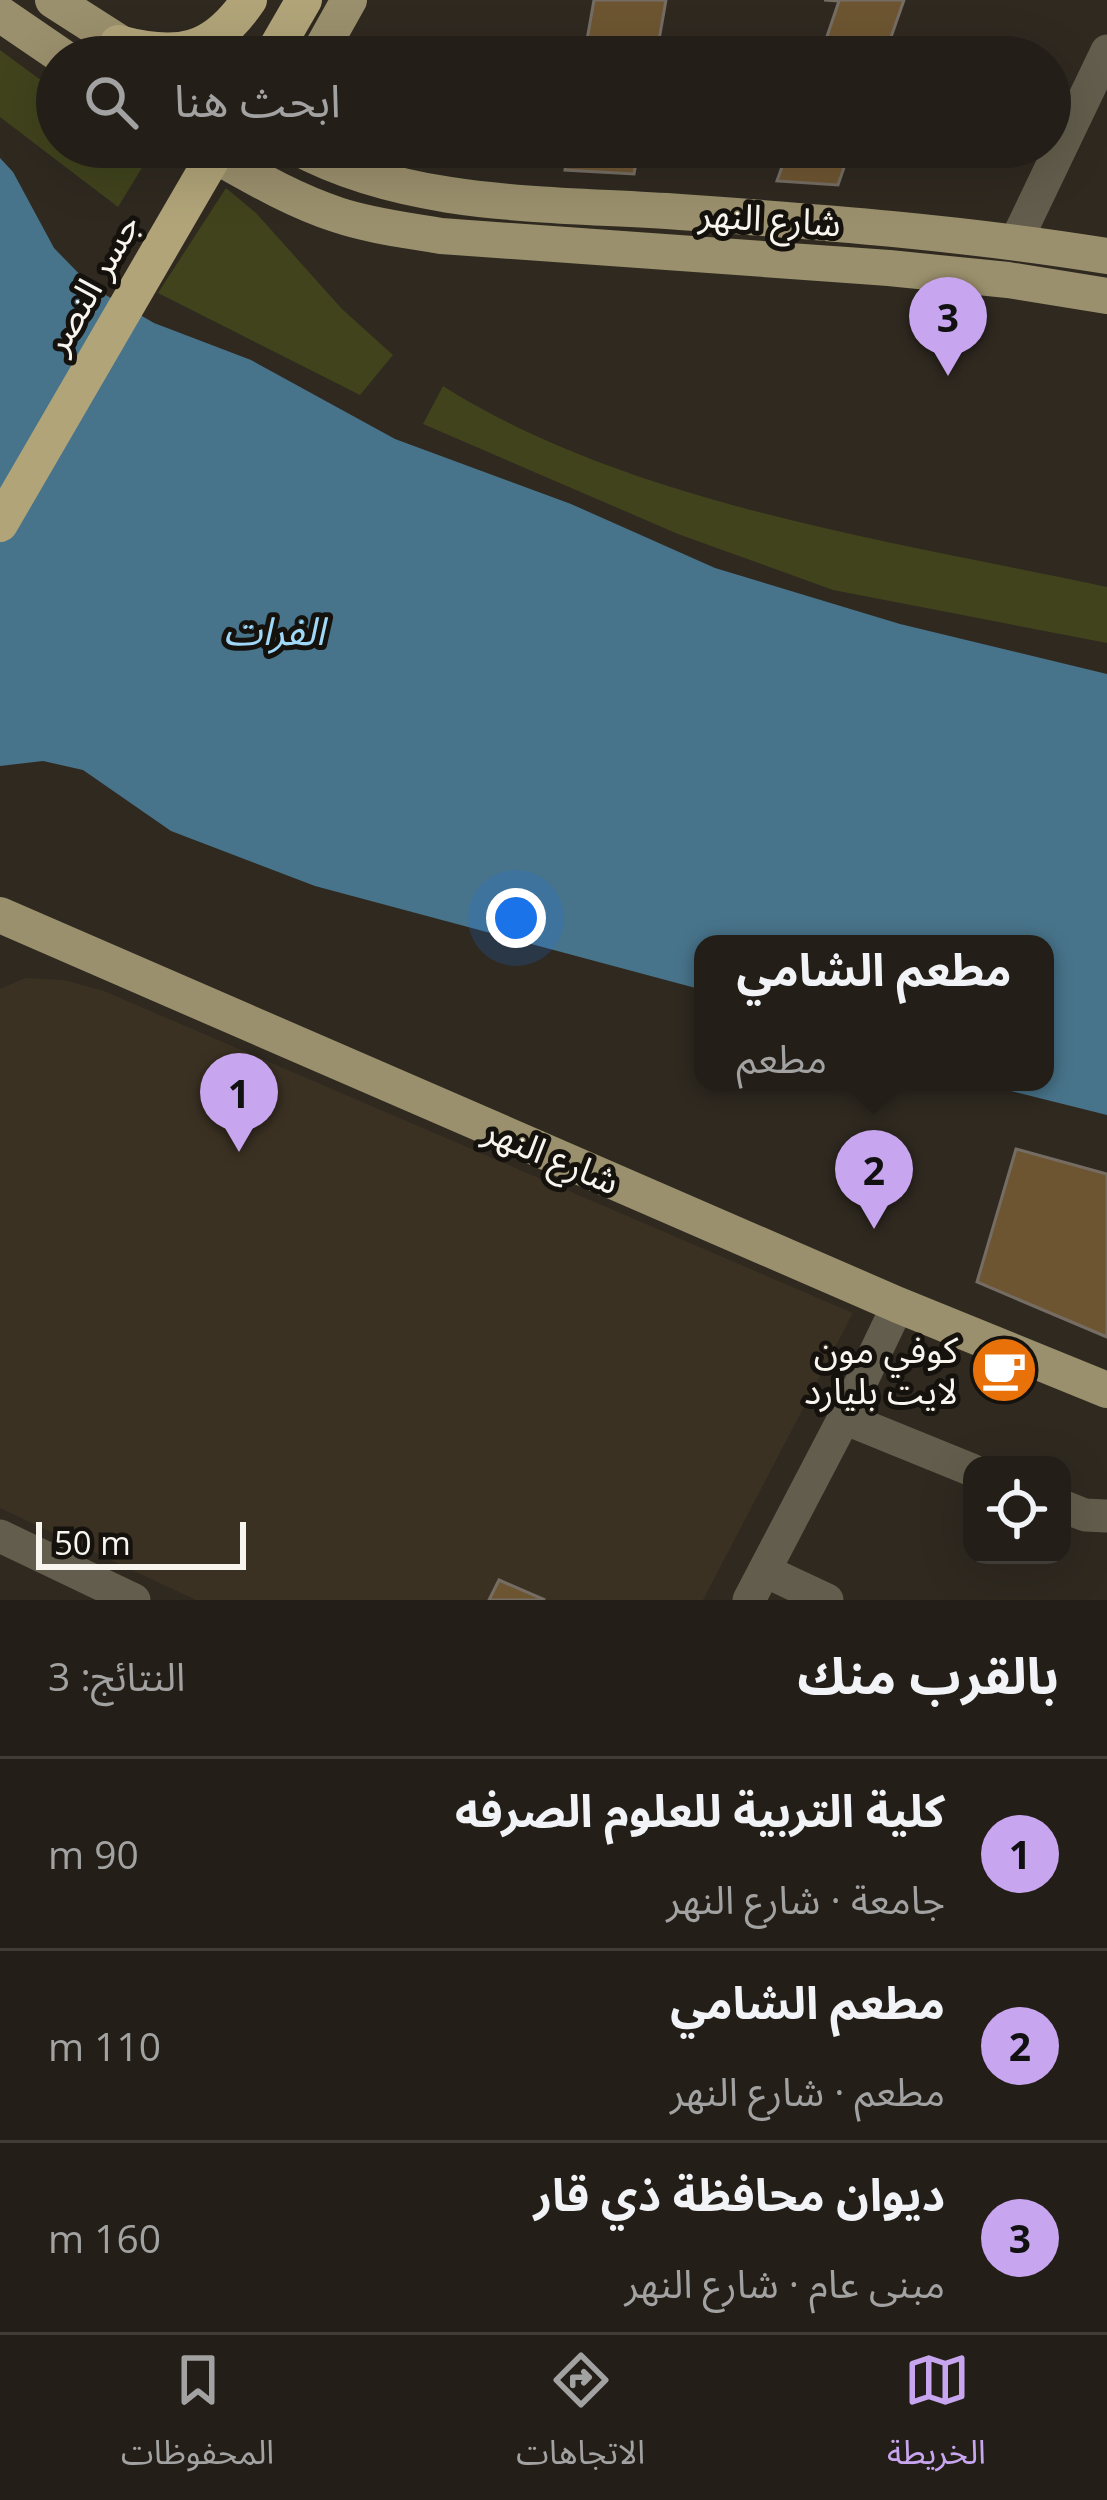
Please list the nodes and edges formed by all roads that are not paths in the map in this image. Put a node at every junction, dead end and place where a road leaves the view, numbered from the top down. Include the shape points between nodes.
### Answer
1 (53, 0) edge
2 (249, 0) edge
3 (304, 0) edge
4 (349, 0) edge
5 (0, 14) edge
6 (108, 36) edge
7 (217, 36) edge
8 (283, 36) edge
9 (329, 36) edge
10 (36, 39) edge
11 (1107, 51) edge
12 (1071, 126) edge
13 (207, 168) edge
14 (238, 168) edge
15 (346, 168) edge
16 (1051, 168) edge
17 (1016, 241) junction
18 (1107, 256) edge
19 (1107, 296) edge
20 (0, 524) edge
21 (0, 915) edge
22 (898, 1305) junction
23 (1107, 1390) edge
24 (844, 1418) junction
25 (963, 1466) edge
26 (1071, 1510) edge
27 (1107, 1516) edge
28 (0, 1536) edge
29 (757, 1585) edge
30 (90, 1591) edge
31 (134, 1600) edge
32 (827, 1600) edge

1 - 6 main road
2 - 7 highway
3 - 8 highway
4 - 9 main road
5 - 10 main road
11 - 12 street
13 - 20 highway, جسر النصر
14 - 19 main road, شارع النهر via 287,195 380,226 442,236 889,268
15 - 17 main road, شارع النهر via 462,196
16 - 17 street
17 - 18 main road, شارع النهر
21 - 22 main road, شارع النهر
22 - 23 main road, شارع النهر
22 - 24 street
24 - 25 street
24 - 29 street
26 - 27 street
28 - 30 street
29 - 32 street
30 - 31 street

